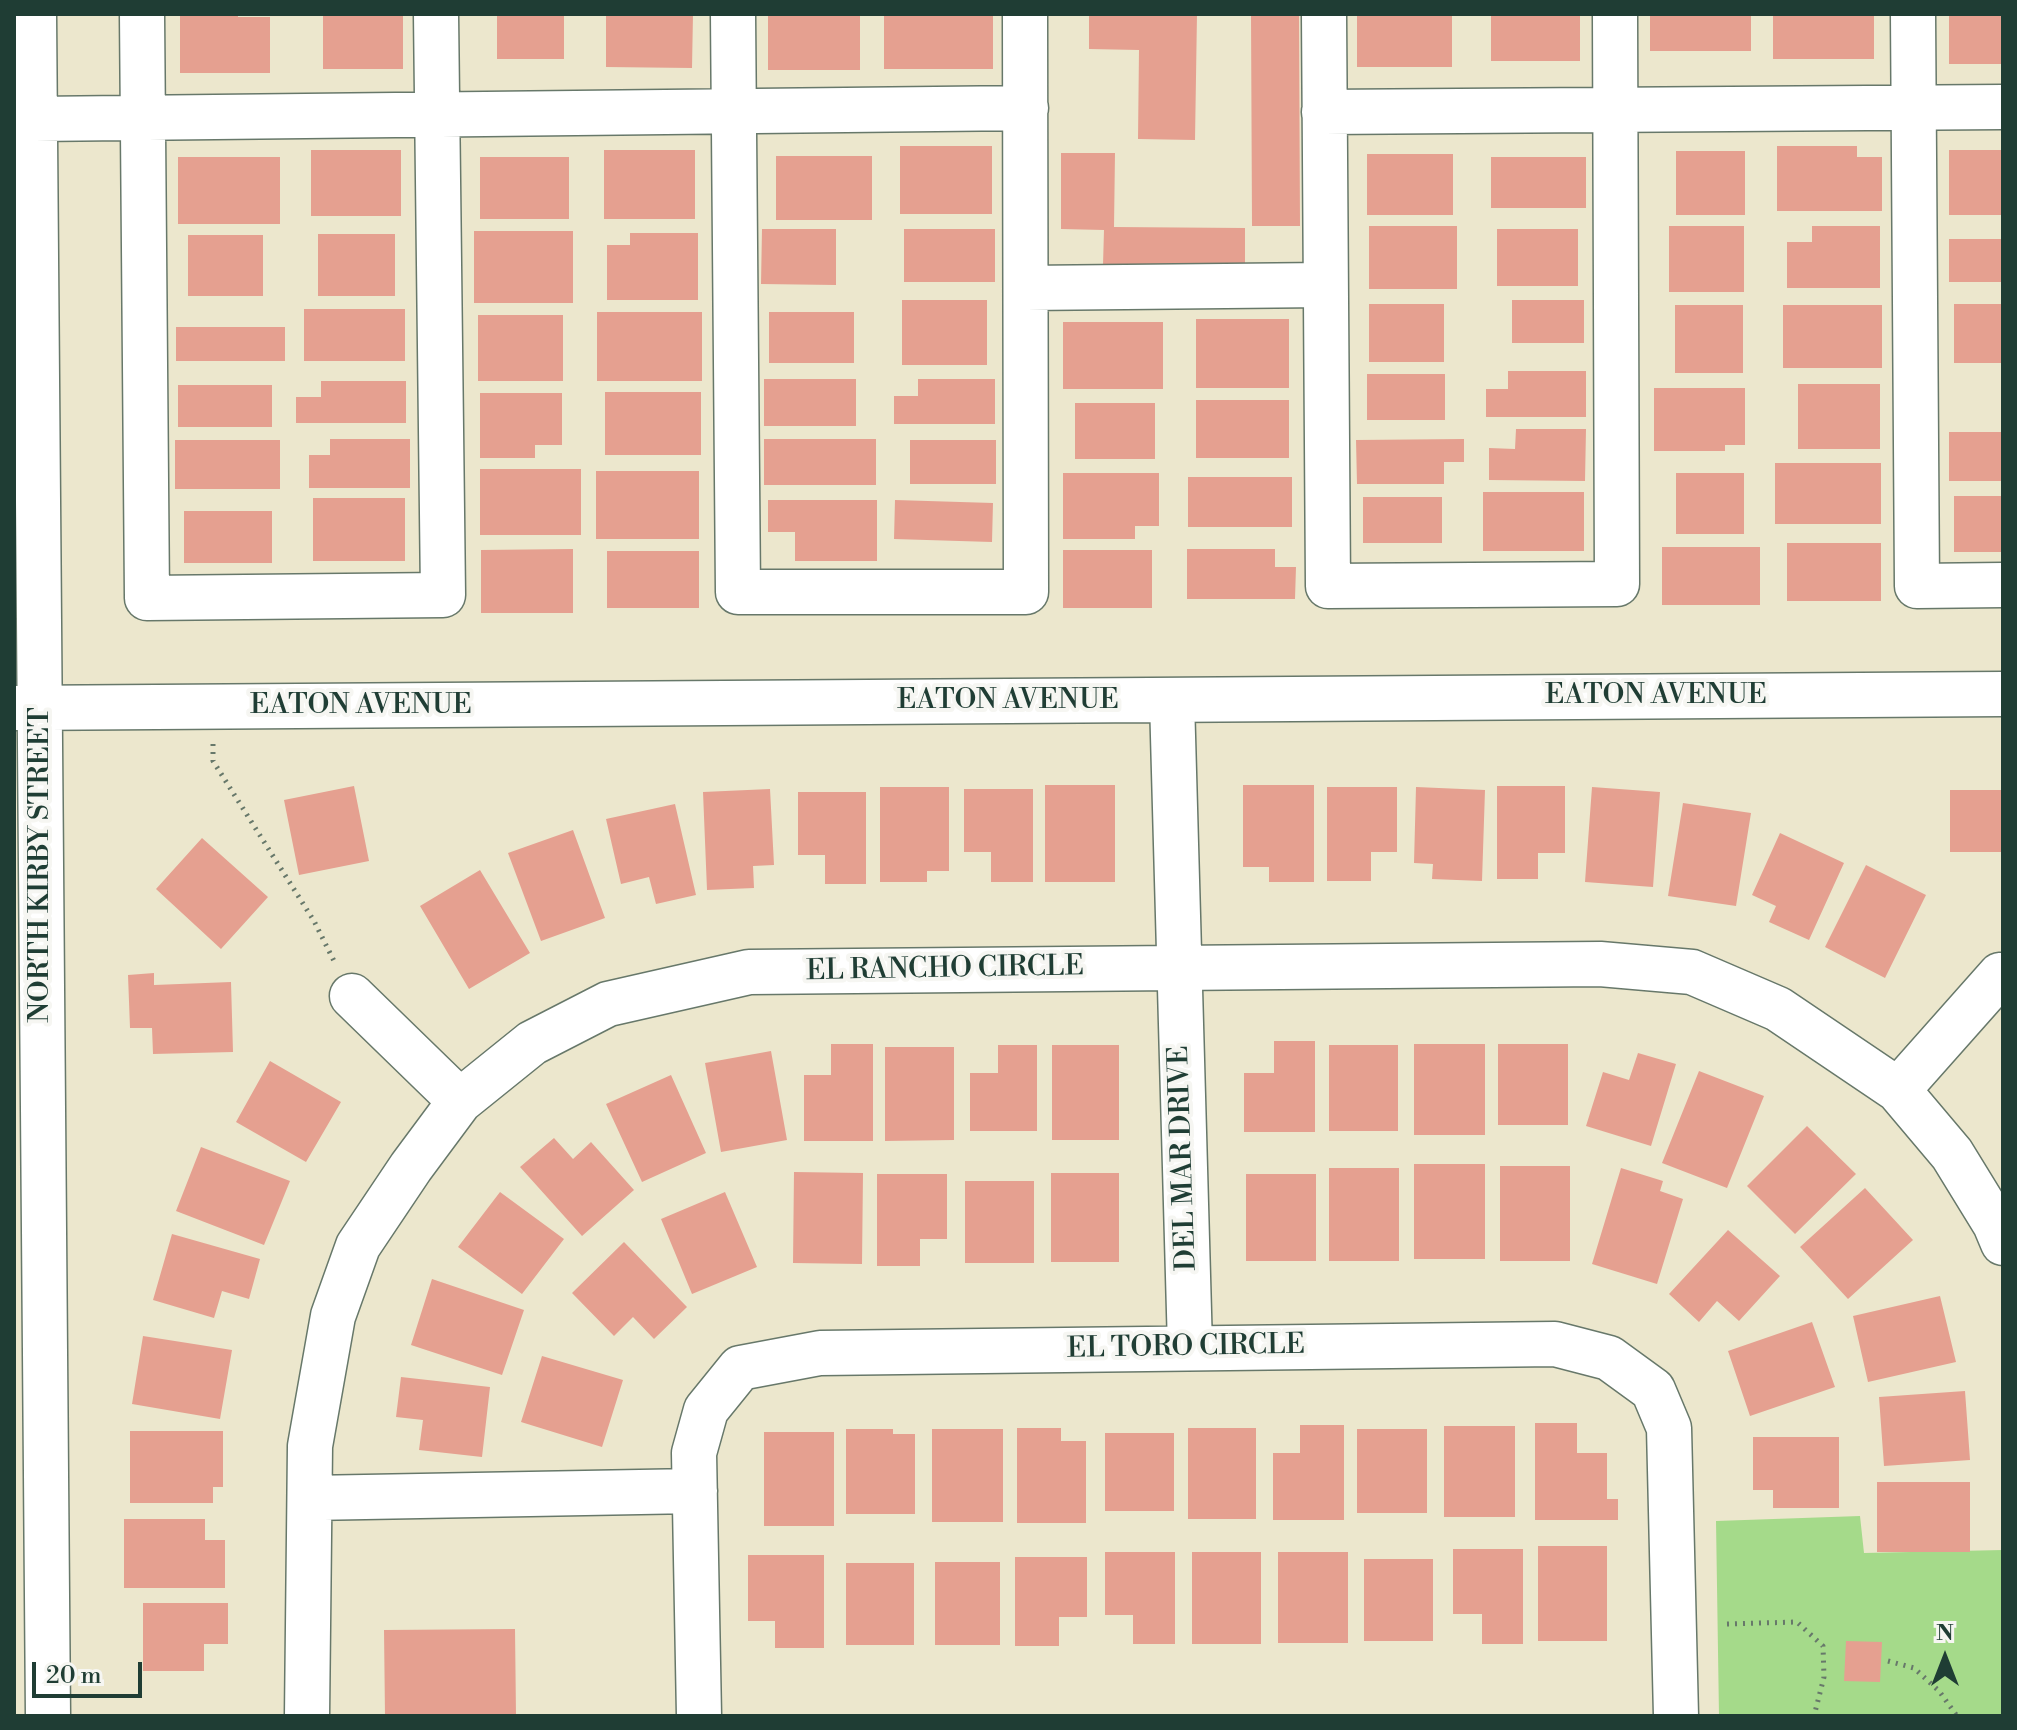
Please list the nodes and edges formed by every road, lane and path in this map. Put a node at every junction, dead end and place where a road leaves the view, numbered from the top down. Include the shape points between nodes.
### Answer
1 (34, 14) edge
2 (142, 14) edge
3 (436, 14) edge
4 (733, 14) edge
5 (1025, 14) edge
6 (1324, 14) edge
7 (1615, 14) edge
8 (1913, 14) edge
9 (1914, 107) junction
10 (2003, 107) edge
11 (1026, 108) junction
12 (1615, 110) junction
13 (733, 111) junction
14 (1324, 112) junction
15 (436, 114) junction
16 (142, 117) junction
17 (35, 119) junction
18 (1325, 285) junction
19 (1026, 288) junction
20 (25, 310) edge
21 (2003, 585) edge
22 (2003, 694) edge
23 (1172, 700) junction
24 (211, 707) junction
25 (27, 708) edge
26 (1179, 967) junction
27 (2000, 975) dead end
28 (352, 996) joint
29 (1898, 1090) junction
30 (28, 1093) edge
31 (460, 1101) junction
32 (2003, 1243) edge
33 (1190, 1348) junction
34 (695, 1491) junction
35 (310, 1498) junction
36 (1727, 1624) dead end
37 (1888, 1661) dead end
38 (48, 1716) edge
39 (307, 1716) edge
40 (699, 1716) edge
41 (1676, 1716) edge
42 (1814, 1716) edge
43 (1957, 1716) edge

1 - 17 street, NORTH KIRBY STREET
2 - 16 street
3 - 15 street
4 - 13 street
5 - 11 street
6 - 14 street
7 - 12 street
8 - 9 street
9 - 10 street
9 - 12 street
9 - 21 street via 1917,586
11 - 13 street
11 - 19 street
12 - 14 street
12 - 18 street via 1617,584 1328,586
13 - 15 street
13 - 19 street via 738,592 1026,592
14 - 18 street
15 - 16 street
15 - 16 street via 443,595 194,598 147,598
16 - 17 street
17 - 20 street, NORTH KIRBY STREET
18 - 19 street
20 - 25 street, NORTH KIRBY STREET
22 - 23 street, EATON AVENUE
23 - 24 street, EATON AVENUE
23 - 26 street, DEL MAR DRIVE
24 - 25 street, EATON AVENUE
24 - 28 path via 213,761 314,921
25 - 30 street, NORTH KIRBY STREET
26 - 29 street, EL RANCHO CIRCLE via 1600,964 1692,972 1778,1009
26 - 31 street, EL RANCHO CIRCLE via 749,972 608,1004 532,1043
26 - 33 street, DEL MAR DRIVE
27 - 29 street
28 - 31 street
29 - 32 street, EL RANCHO CIRCLE via 1952,1154
30 - 38 street, NORTH KIRBY STREET
31 - 35 street, EL RANCHO CIRCLE via 358,1246 333,1316 310,1446
33 - 34 street, EL TORO CIRCLE via 820,1353 740,1368 706,1410 694,1453
33 - 41 street, EL TORO CIRCLE via 1555,1344 1609,1358 1653,1390 1669,1428
34 - 35 street
34 - 40 street, EL TORO CIRCLE
35 - 39 street, EL RANCHO CIRCLE
36 - 42 path via 1797,1622 1823,1646 1824,1677
37 - 43 path via 1914,1668

